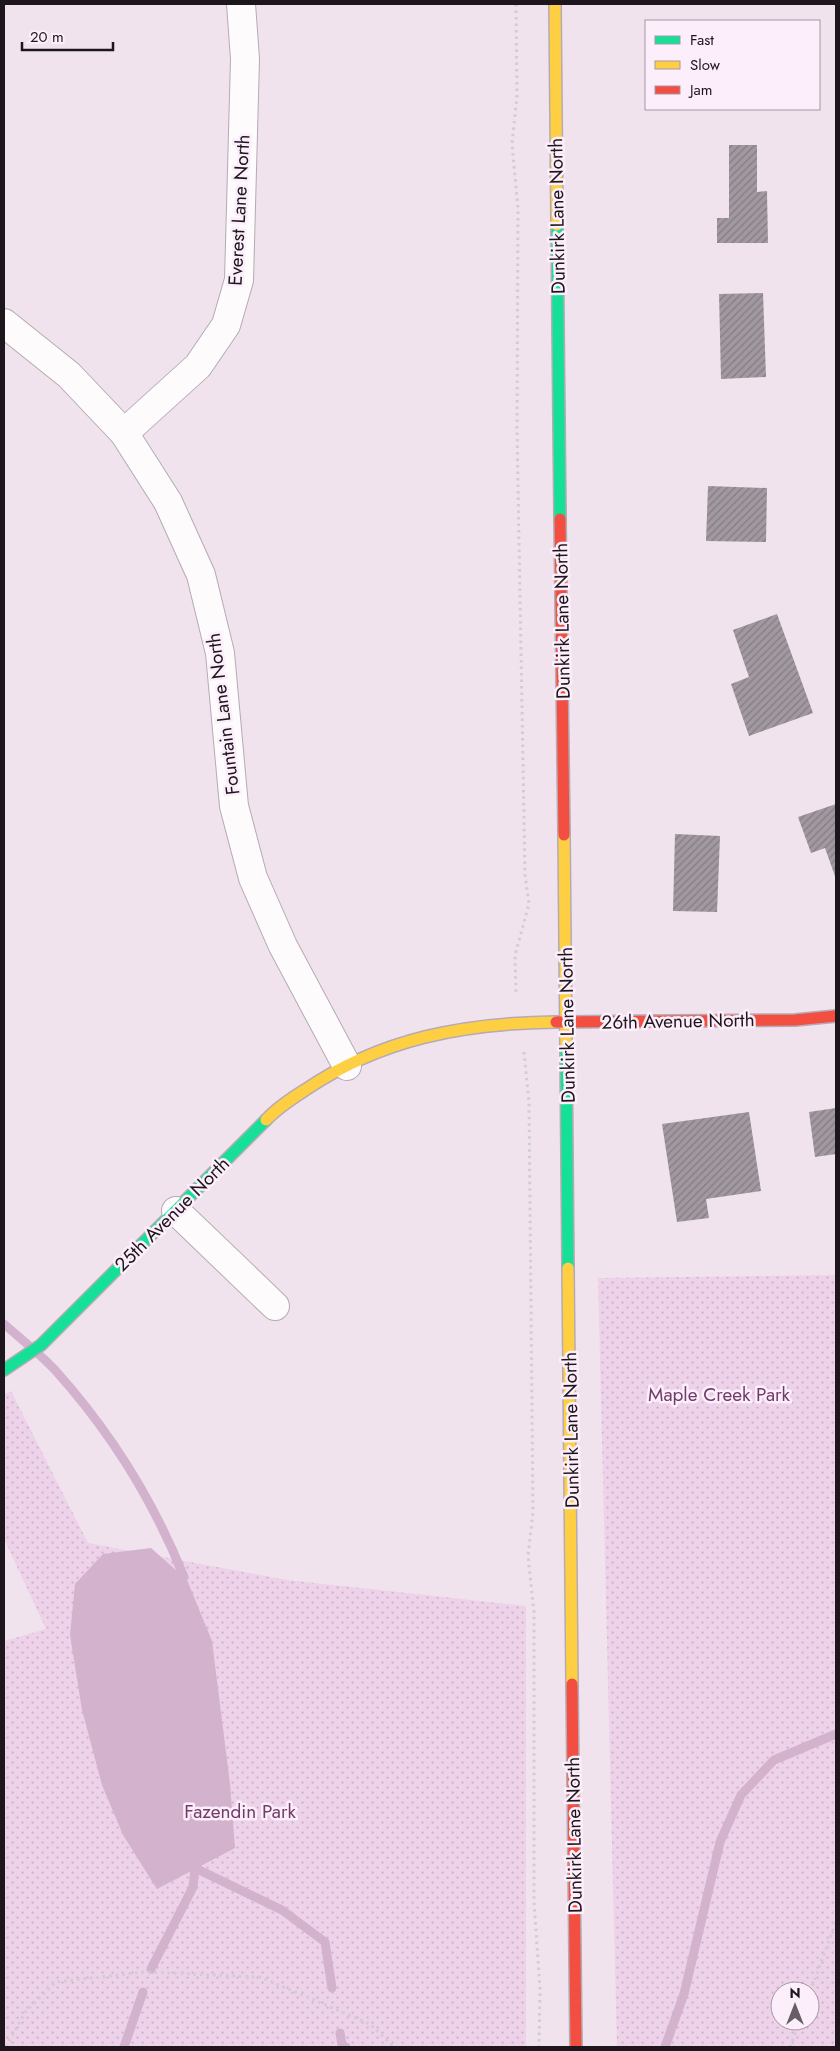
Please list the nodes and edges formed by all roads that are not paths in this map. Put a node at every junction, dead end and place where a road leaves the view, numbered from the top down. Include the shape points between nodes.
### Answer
1 (241, 4) edge
2 (555, 4) edge
3 (4, 323) edge
4 (124, 433) junction
5 (836, 1016) edge
6 (567, 1023) junction
7 (346, 1066) junction
8 (176, 1211) junction
9 (275, 1306) dead end
10 (4, 1370) edge
11 (576, 2047) edge

1 - 4 street, Everest Lane North via 245,59 240,280 226,325 198,366
2 - 6 street, Dunkirk Lane North
3 - 4 street, Fountain Lane North via 69,376
4 - 7 street, Fountain Lane North via 168,502 201,575 220,653 234,806 253,878
5 - 6 street, 26th Avenue North via 795,1020
6 - 7 street, 26th Avenue North via 506,1023 446,1031 385,1048
6 - 11 street, Dunkirk Lane North
7 - 8 street, 25th Avenue North via 275,1110
8 - 9 street
8 - 10 street, 25th Avenue North via 41,1345

